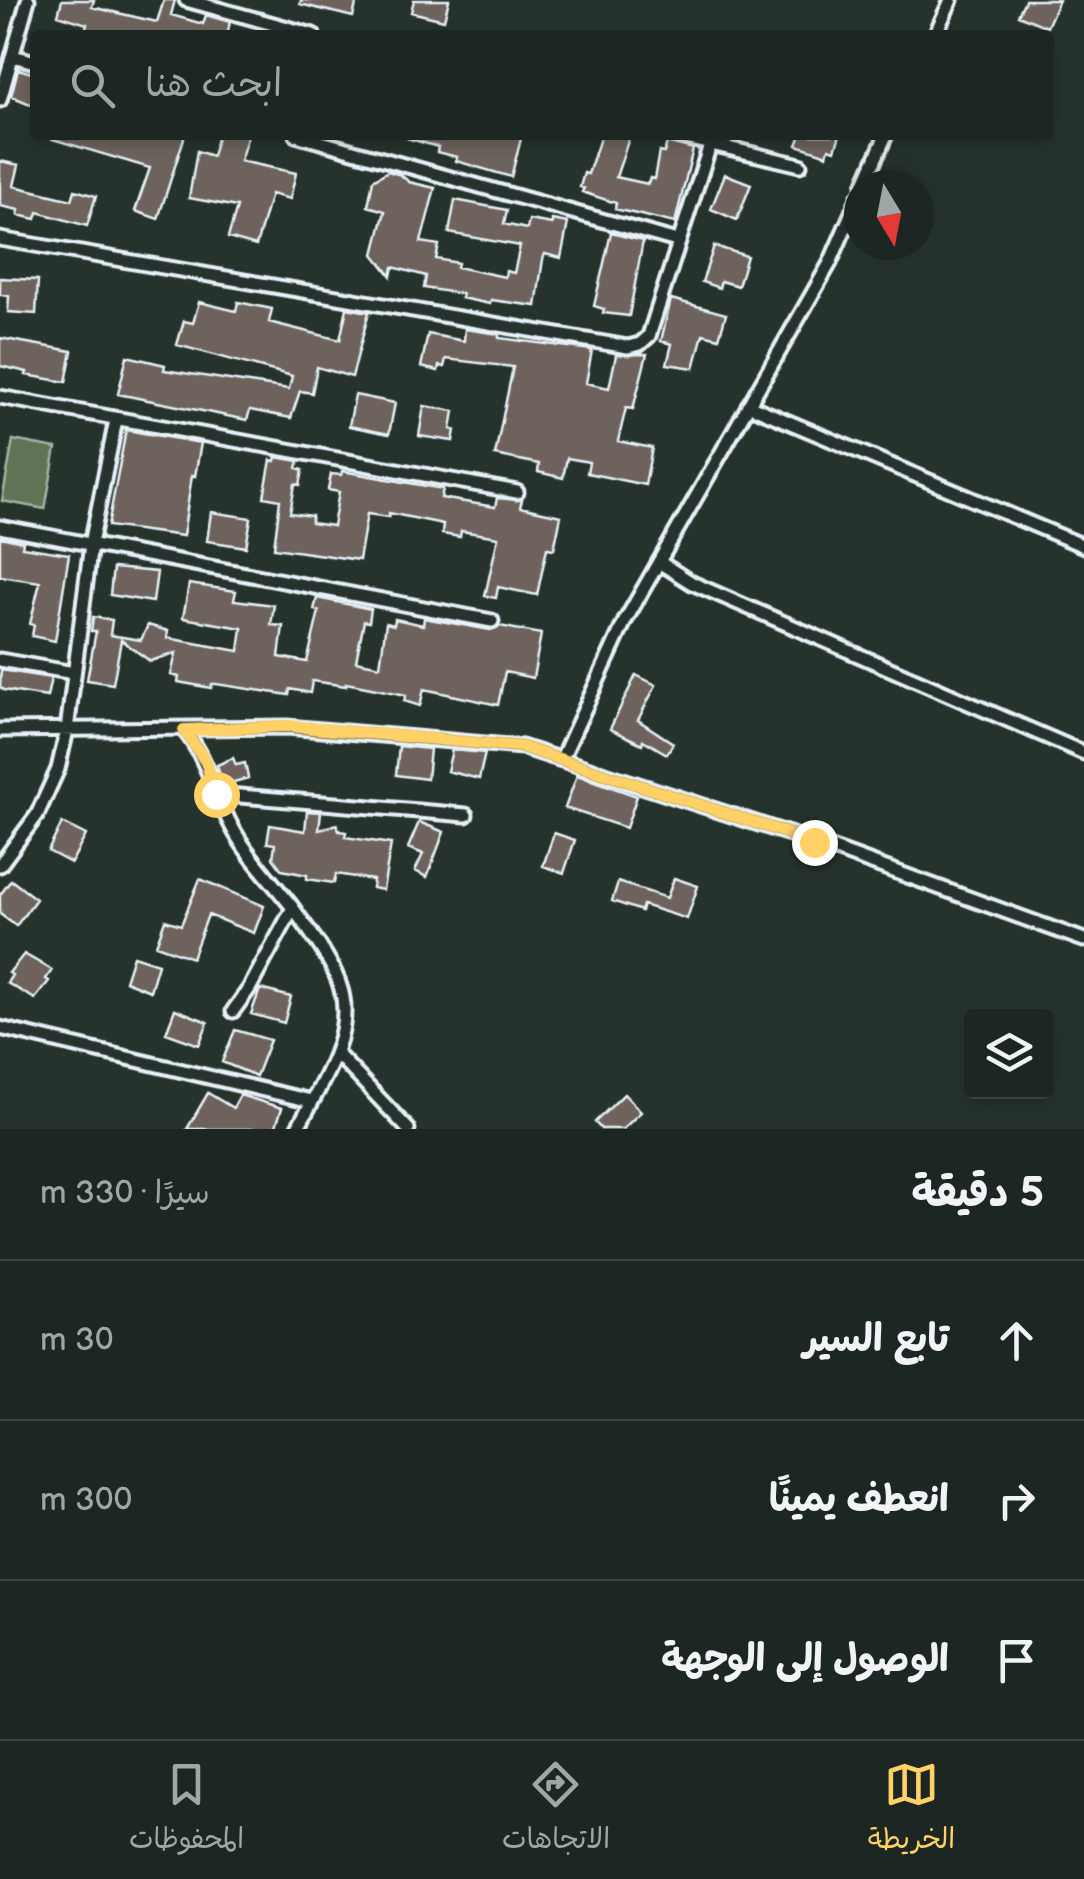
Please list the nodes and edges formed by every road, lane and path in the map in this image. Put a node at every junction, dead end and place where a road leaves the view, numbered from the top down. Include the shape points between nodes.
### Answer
1 (28, 0) edge
2 (186, 0) edge
3 (951, 0) edge
4 (295, 30) edge
5 (937, 30) edge
6 (13, 56) junction
7 (30, 61) edge
8 (0, 100) edge
9 (314, 140) edge
10 (692, 140) edge
11 (884, 140) edge
12 (710, 145) junction
13 (800, 165) dead end
14 (871, 170) edge
15 (844, 230) edge
16 (0, 239) edge
17 (677, 241) junction
18 (0, 397) edge
19 (748, 405) junction
20 (116, 420) junction
21 (517, 492) dead end
22 (0, 527) edge
23 (91, 544) junction
24 (1084, 546) edge
25 (658, 562) junction
26 (492, 621) dead end
27 (0, 660) edge
28 (74, 674) junction
29 (0, 730) edge
30 (68, 730) junction
31 (184, 730) junction
32 (1084, 753) edge
33 (562, 758) junction
34 (216, 794) junction
35 (466, 815) dead end
36 (0, 865) edge
37 (293, 908) junction
38 (1084, 940) edge
39 (233, 1011) dead end
40 (0, 1028) edge
41 (336, 1053) junction
42 (312, 1101) junction
43 (297, 1129) edge
44 (408, 1129) edge

1 - 6 street
2 - 4 street
3 - 5 street
6 - 7 street
6 - 8 street
9 - 17 street
10 - 12 street
11 - 14 street
12 - 13 street
12 - 17 street
15 - 19 street
16 - 17 street via 628,347 649,336
18 - 20 street
19 - 24 street
19 - 25 street
20 - 21 street
20 - 23 street
22 - 23 street
23 - 26 street
23 - 28 street
25 - 32 street via 692,583
25 - 33 street
27 - 28 street
28 - 30 street
29 - 30 street
30 - 31 street
30 - 36 street via 37,815
31 - 33 street via 355,730 522,747
31 - 34 street via 206,762
33 - 38 street
34 - 35 street
34 - 37 street via 252,860
37 - 39 street
37 - 41 street via 341,988
40 - 42 street
41 - 42 street
41 - 44 street
42 - 43 street

